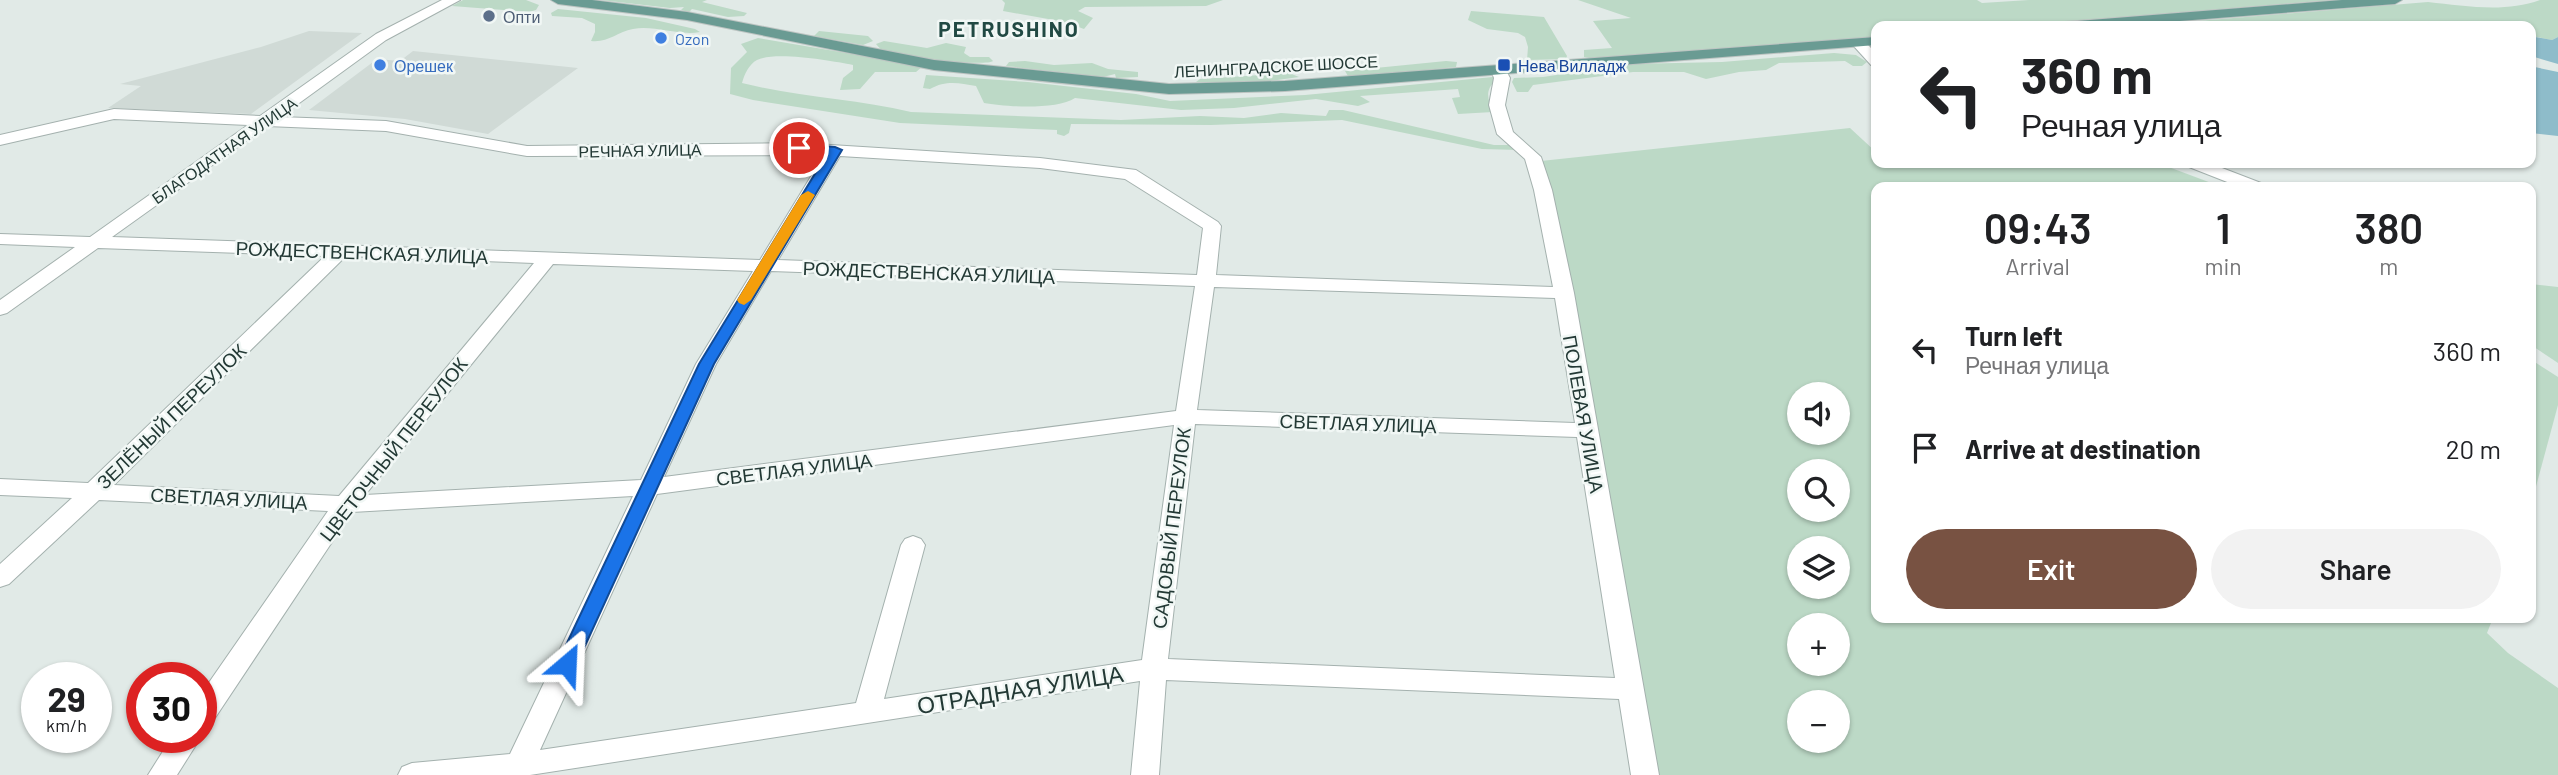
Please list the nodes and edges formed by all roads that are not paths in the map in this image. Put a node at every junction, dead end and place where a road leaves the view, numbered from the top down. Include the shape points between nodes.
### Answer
1 (453, 0) edge
2 (558, 0) edge
3 (2395, 0) edge
4 (2128, 21) edge
5 (1871, 42) edge
6 (1858, 43) junction
7 (1871, 57) edge
8 (1499, 70) junction
9 (266, 120) junction
10 (0, 140) edge
11 (835, 150) junction
12 (2208, 168) edge
13 (2242, 182) edge
14 (0, 240) edge
15 (93, 242) junction
16 (340, 252) junction
17 (547, 259) junction
18 (764, 267) junction
19 (1207, 282) junction
20 (1564, 293) junction
21 (0, 309) edge
22 (1185, 418) junction
23 (1587, 430) junction
24 (0, 487) edge
25 (651, 487) junction
26 (94, 491) junction
27 (345, 504) junction
28 (913, 545) dead end
29 (0, 578) edge
30 (1152, 669) junction
31 (1632, 689) junction
32 (217, 692) edge
33 (867, 712) junction
34 (176, 753) edge
35 (517, 770) edge
36 (162, 775) edge
37 (412, 775) edge
38 (1144, 775) edge
39 (1645, 775) edge

1 - 9 street, БЛАГОДАТНАЯ УЛИЦА via 382,37
2 - 8 main road, ЛЕНИНГРАДСКОЕ ШОССЕ via 687,16 934,65 1139,88 1238,89
3 - 4 main road
5 - 6 main road, ЛЕНИНГРАДСКОЕ ШОССЕ
6 - 7 street
6 - 8 main road, ЛЕНИНГРАДСКОЕ ШОССЕ
8 - 20 street, ПОЛЕВАЯ УЛИЦА via 1502,79 1497,105 1506,134 1533,157
9 - 10 street, РЕЧНАЯ УЛИЦА via 114,114
9 - 11 street, РЕЧНАЯ УЛИЦА via 386,126 527,151
9 - 15 street, БЛАГОДАТНАЯ УЛИЦА
11 - 18 street
11 - 19 street, РЕЧНАЯ УЛИЦА via 1040,163 1130,174 1212,226
12 - 13 street
14 - 15 street, РОЖДЕСТВЕНСКАЯ УЛИЦА
15 - 16 street, РОЖДЕСТВЕНСКАЯ УЛИЦА
15 - 21 street, БЛАГОДАТНАЯ УЛИЦА
16 - 17 street, РОЖДЕСТВЕНСКАЯ УЛИЦА
16 - 26 street, ЗЕЛЁНЫЙ ПЕРЕУЛОК
17 - 18 street, РОЖДЕСТВЕНСКАЯ УЛИЦА
17 - 27 street, ЦВЕТОЧНЫЙ ПЕРЕУЛОК
18 - 19 street, РОЖДЕСТВЕНСКАЯ УЛИЦА
18 - 25 street via 706,364
19 - 20 street, РОЖДЕСТВЕНСКАЯ УЛИЦА
19 - 22 street, САДОВЫЙ ПЕРЕУЛОК
20 - 23 street, ПОЛЕВАЯ УЛИЦА
22 - 23 street, СВЕТЛАЯ УЛИЦА
22 - 25 street, СВЕТЛАЯ УЛИЦА
22 - 30 street, САДОВЫЙ ПЕРЕУЛОК
23 - 31 street, ПОЛЕВАЯ УЛИЦА
24 - 26 street, СВЕТЛАЯ УЛИЦА
25 - 27 street, СВЕТЛАЯ УЛИЦА
25 - 35 street
26 - 27 street, СВЕТЛАЯ УЛИЦА
26 - 29 street, ЗЕЛЁНЫЙ ПЕРЕУЛОК
27 - 32 street, ЦВЕТОЧНЫЙ ПЕРЕУЛОК
28 - 33 street
30 - 31 street, ОТРАДНАЯ УЛИЦА
30 - 33 street, ОТРАДНАЯ УЛИЦА
30 - 38 street, САДОВЫЙ ПЕРЕУЛОК
31 - 39 street, ПОЛЕВАЯ УЛИЦА
33 - 35 street, ОТРАДНАЯ УЛИЦА
34 - 36 street
35 - 37 street, ОТРАДНАЯ УЛИЦА

